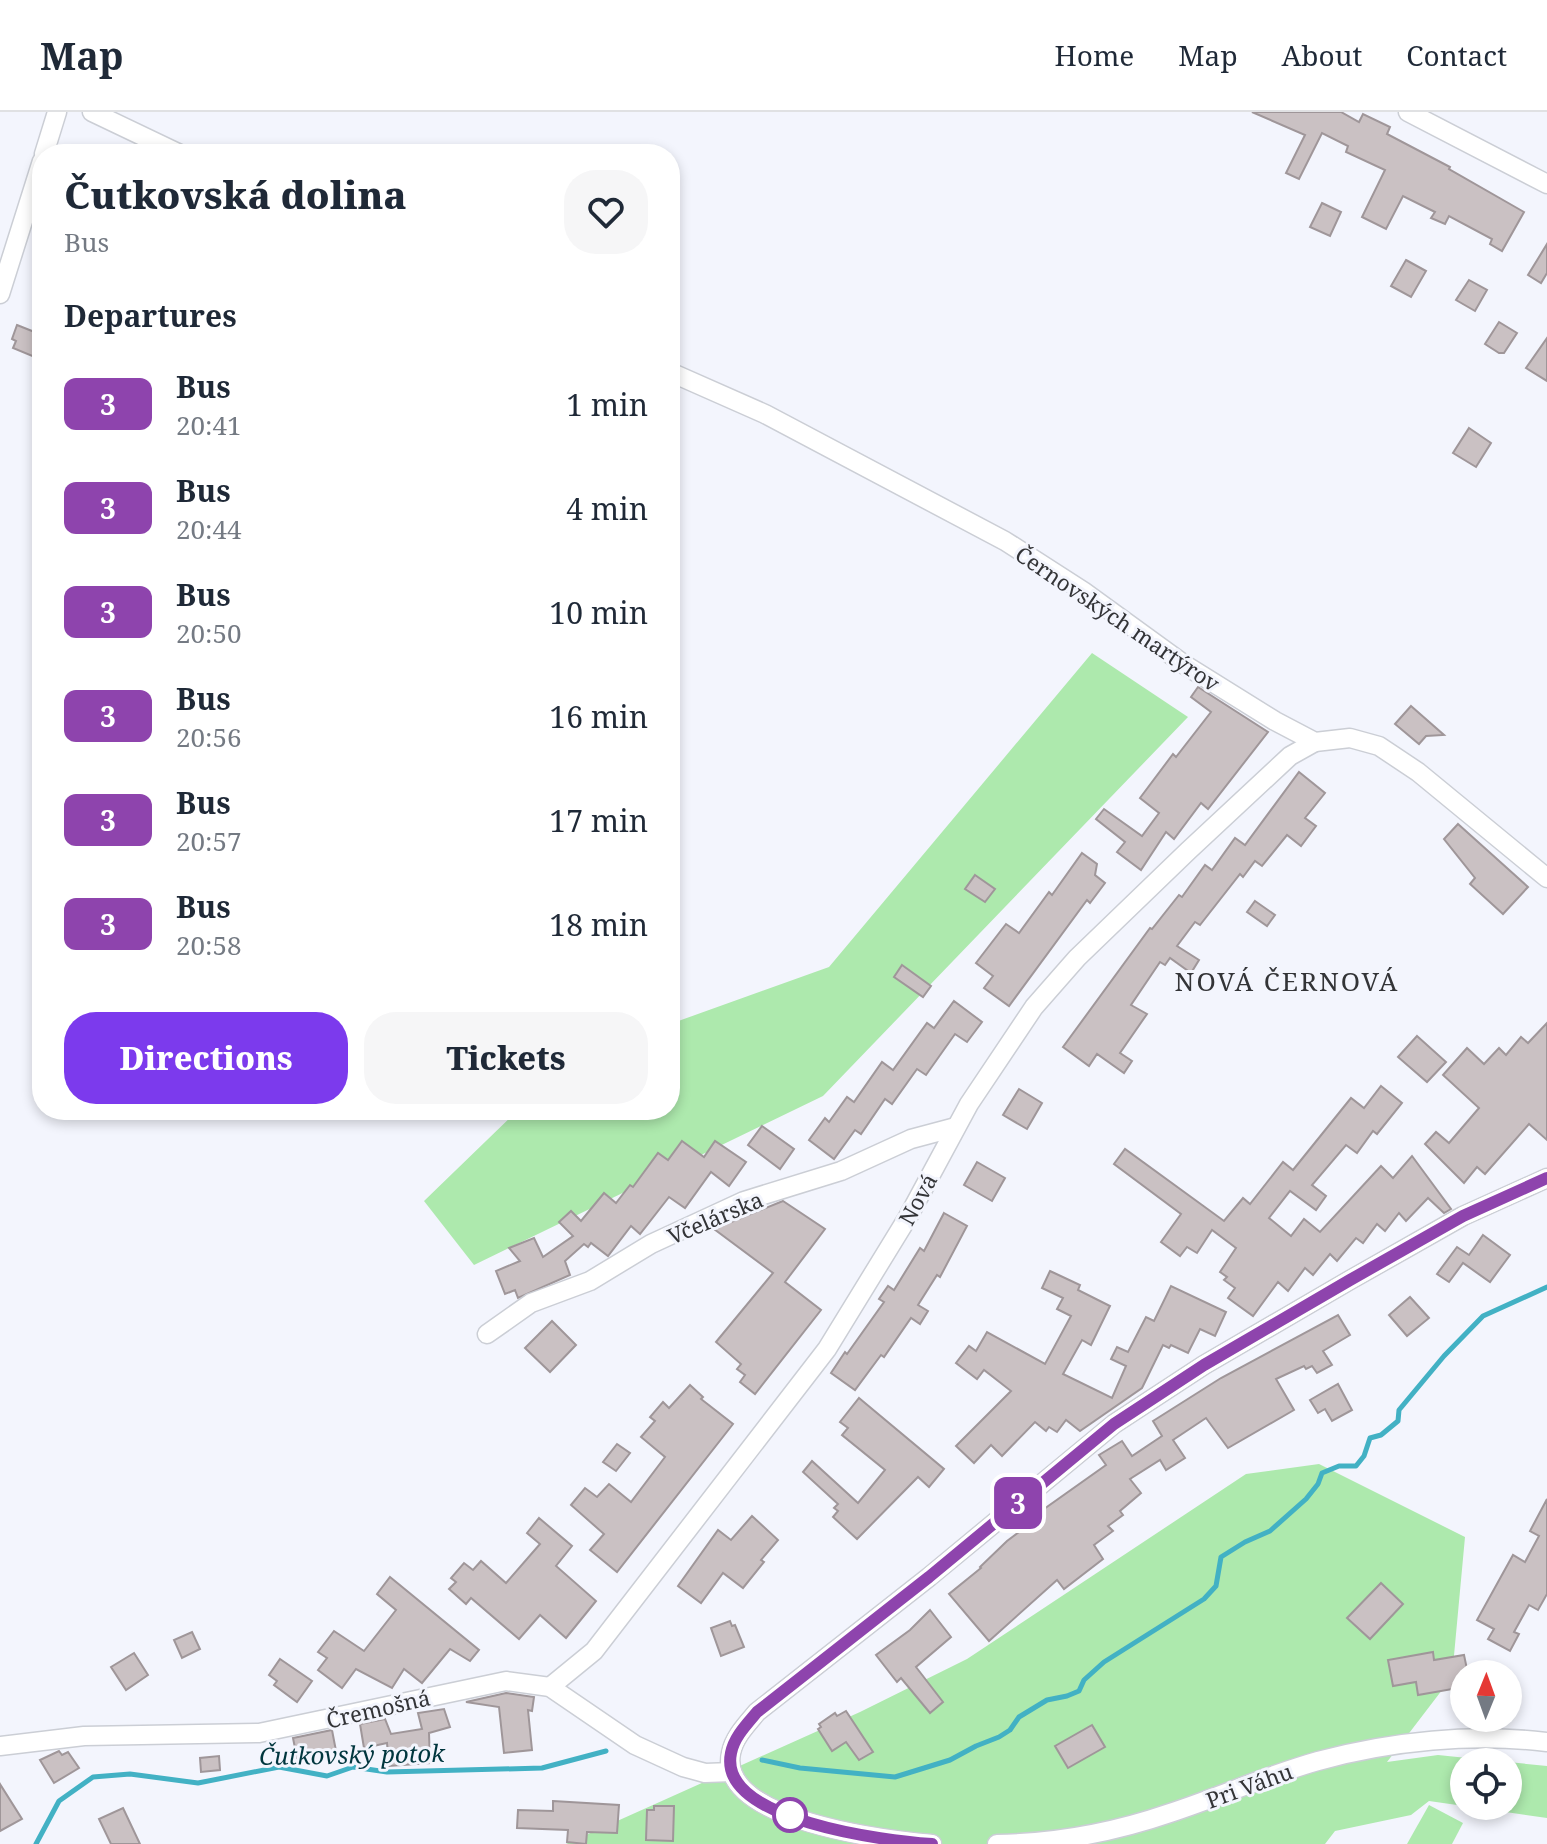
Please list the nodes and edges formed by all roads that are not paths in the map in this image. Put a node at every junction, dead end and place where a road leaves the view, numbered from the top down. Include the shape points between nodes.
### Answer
1 (57, 112) edge
2 (92, 112) edge
3 (1408, 112) edge
4 (122, 118) edge
5 (47, 144) edge
6 (164, 144) edge
7 (1547, 184) edge
8 (32, 193) edge
9 (0, 294) edge
10 (680, 376) edge
11 (1315, 742) junction
12 (1547, 878) edge
13 (956, 1127) junction
14 (1547, 1178) edge
15 (487, 1334) dead end
16 (550, 1687) junction
17 (1547, 1742) edge
18 (0, 1746) edge
19 (732, 1772) junction
20 (932, 1844) edge
21 (997, 1844) edge

1 - 5 street
2 - 4 street
3 - 7 street
4 - 6 street
8 - 9 street
10 - 11 street, Černovských martýrov via 765,414 1005,541 1185,665
11 - 12 street via 1350,738 1379,746
11 - 13 street, Nová via 1290,756 1077,958 1034,1007
13 - 15 street, Včelárska via 744,1201 651,1244 590,1281 531,1303
13 - 16 street, Nová via 827,1349 594,1651
14 - 19 street via 1463,1216 1350,1280 1114,1424 757,1712 731,1751
16 - 18 street, Čremošná via 506,1681 259,1733 84,1736
16 - 19 street, Čremošná via 635,1745 683,1767
17 - 21 street, Pri Váhu via 1426,1742 1341,1755 1133,1824
19 - 20 street via 759,1802 803,1820

